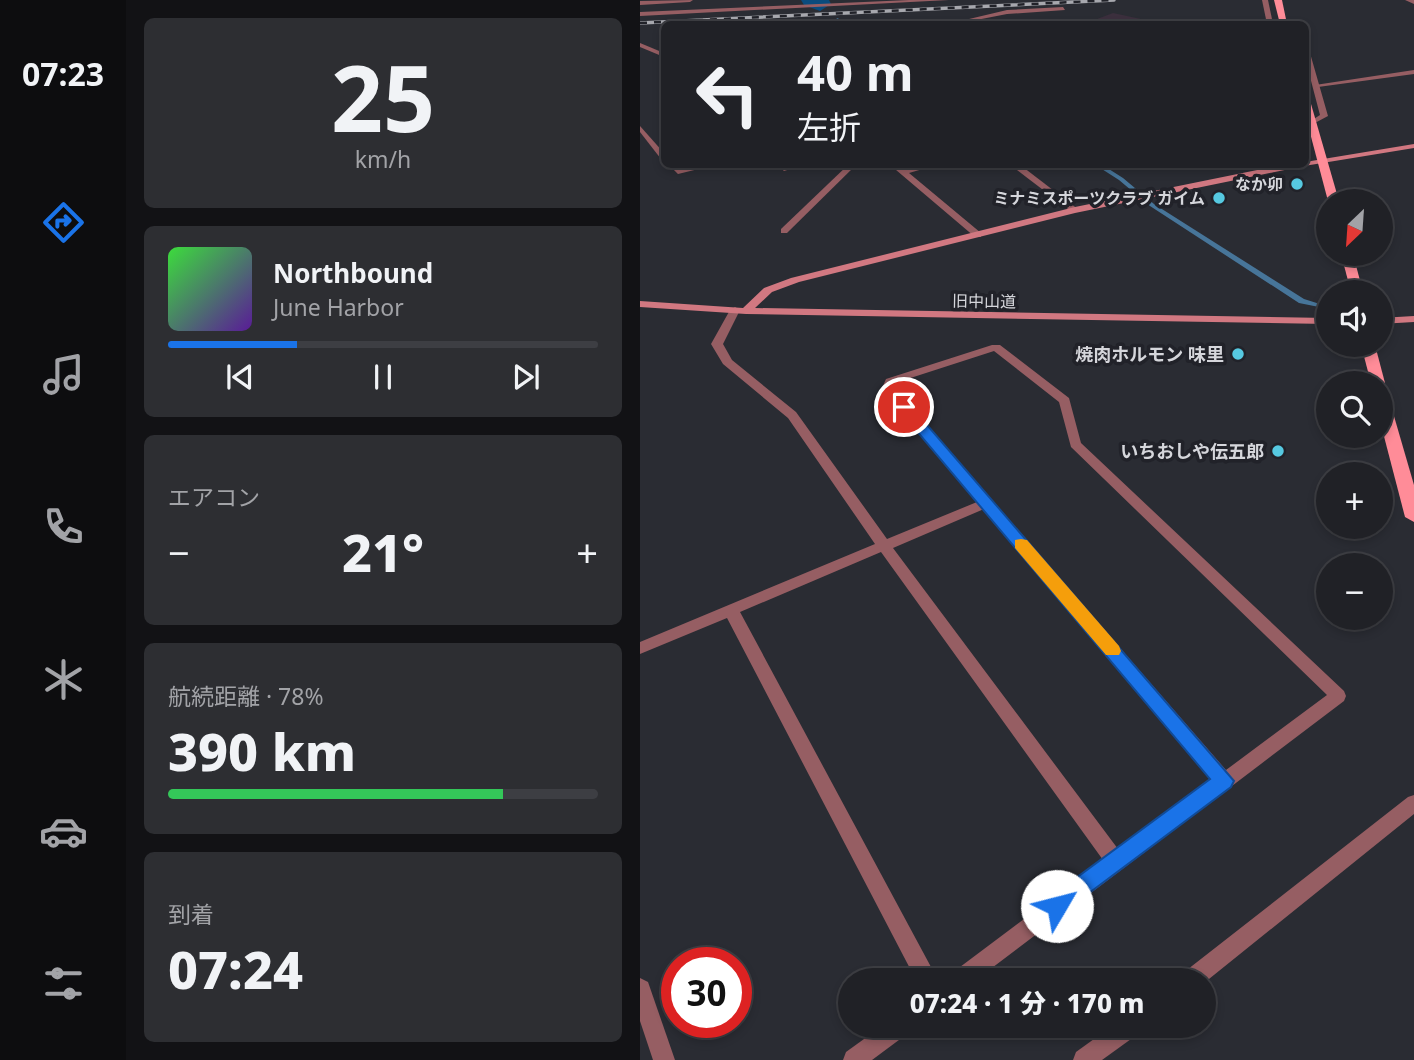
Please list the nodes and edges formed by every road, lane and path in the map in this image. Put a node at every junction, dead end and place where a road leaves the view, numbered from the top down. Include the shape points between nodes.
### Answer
1 (690, 0) edge
2 (946, 0) edge
3 (1265, 0) edge
4 (1278, 0) edge
5 (1408, 0) edge
6 (854, 2) edge
7 (1414, 2) edge
8 (640, 3) edge
9 (772, 4) edge
10 (1063, 9) dead end
11 (640, 14) edge
12 (966, 21) edge
13 (1269, 21) edge
14 (1283, 21) edge
15 (640, 45) edge
16 (661, 54) edge
17 (1309, 58) edge
18 (1414, 72) edge
19 (1318, 85) junction
20 (1310, 122) edge
21 (640, 128) edge
22 (1414, 146) edge
23 (661, 153) edge
24 (1324, 159) junction
25 (1309, 163) edge
26 (674, 168) edge
27 (697, 168) edge
28 (850, 168) edge
29 (897, 168) edge
30 (918, 168) edge
31 (1019, 168) edge
32 (1284, 168) edge
33 (901, 172) junction
34 (1331, 189) edge
35 (1075, 209) junction
36 (784, 231) dead end
37 (978, 235) junction
38 (640, 304) edge
39 (740, 311) junction
40 (1414, 319) edge
41 (1393, 320) edge
42 (1316, 321) edge
43 (1393, 440) edge
44 (986, 503) junction
45 (1414, 517) edge
46 (884, 545) junction
47 (731, 610) junction
48 (640, 648) edge
49 (1224, 781) junction
50 (1414, 803) edge
51 (1116, 862) junction
52 (921, 968) edge
53 (975, 968) edge
54 (1205, 968) edge
55 (640, 989) edge
56 (883, 1038) edge
57 (1114, 1038) edge
58 (664, 1060) edge
59 (854, 1060) edge
60 (1084, 1060) edge

1 - 8 street
2 - 6 street
3 - 13 street
4 - 14 main road
5 - 7 street
6 - 9 street
9 - 11 street
10 - 12 lane via 1007,12
15 - 16 street
17 - 19 street
18 - 19 lane
19 - 20 street via 1324,116
20 - 24 main road
21 - 23 lane
22 - 24 street
24 - 25 street
24 - 34 main road
26 - 27 lane via 678,172
28 - 36 lane
29 - 33 street
30 - 33 street
31 - 35 street
32 - 35 street
33 - 37 street
35 - 37 street
37 - 39 street via 795,280 768,290
38 - 39 street, 旧中山道
39 - 42 street, 旧中山道
39 - 46 street via 717,344 727,362 792,415
40 - 41 street
43 - 45 main road
44 - 46 street
44 - 49 street
44 - 49 street via 888,388 890,380 996,347 1065,401 1075,444 1338,696
46 - 47 street
46 - 51 street
47 - 48 street
47 - 52 street
49 - 51 street
50 - 54 street
51 - 53 street
55 - 58 street
56 - 59 street
57 - 60 street

